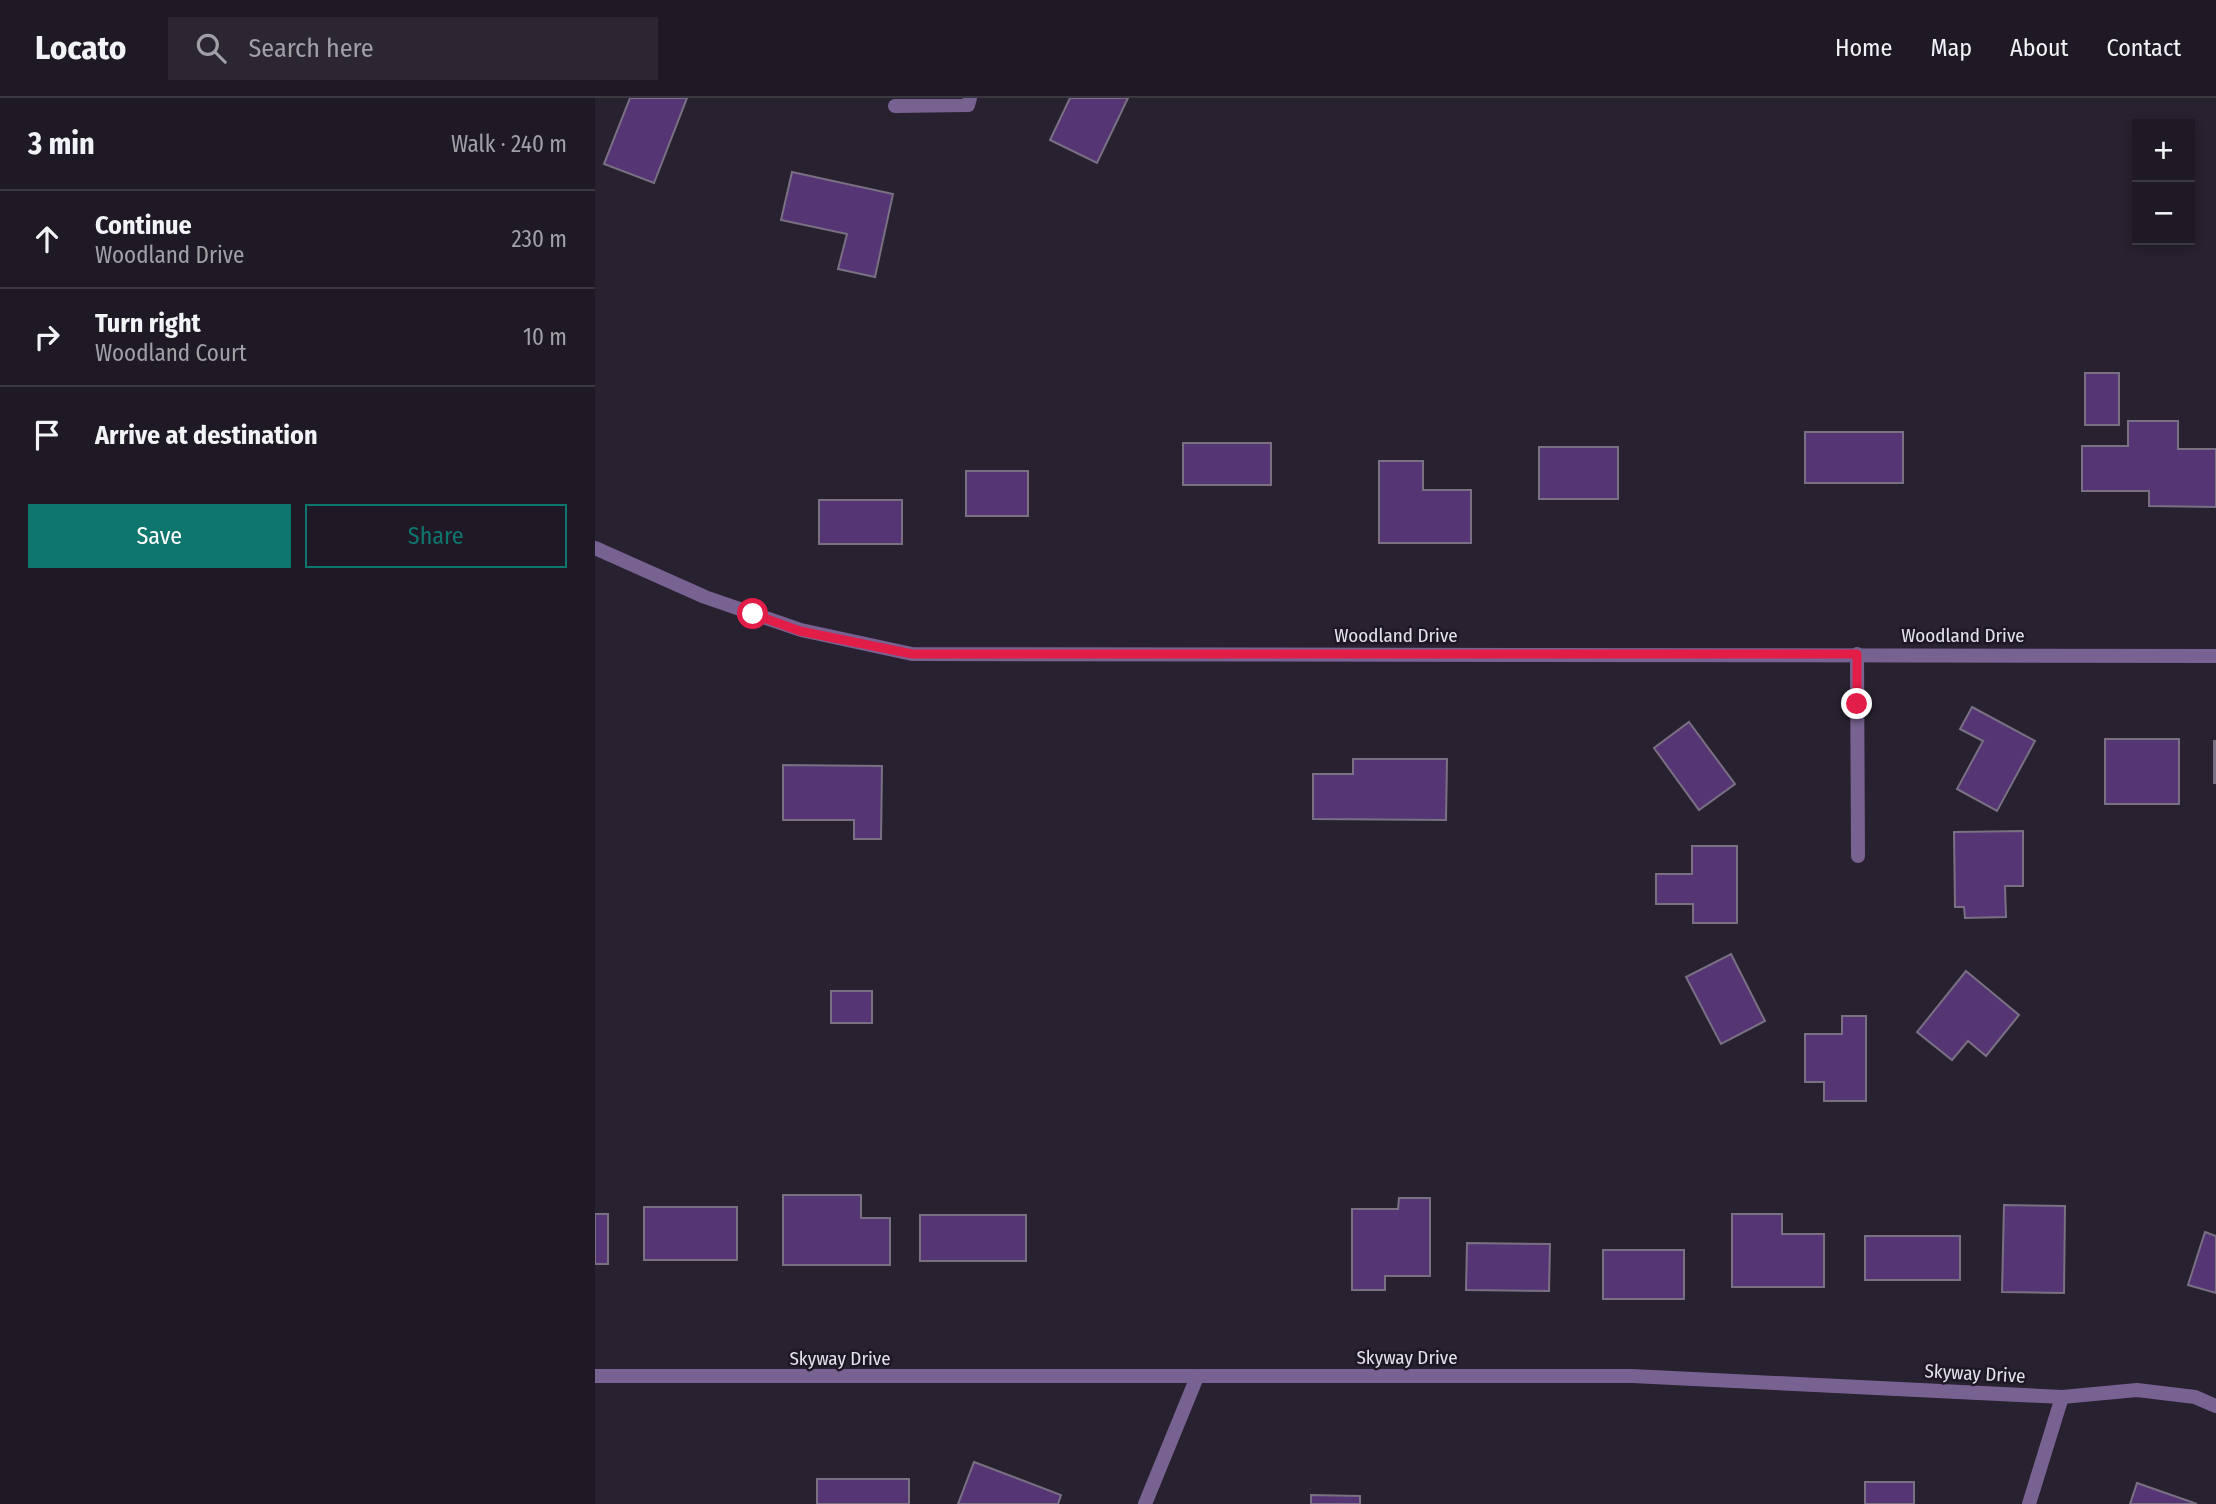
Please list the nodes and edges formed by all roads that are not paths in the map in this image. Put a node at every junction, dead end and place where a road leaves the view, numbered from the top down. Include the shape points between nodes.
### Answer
1 (970, 98) edge
2 (895, 106) dead end
3 (595, 548) edge
4 (1857, 654) junction
5 (2216, 656) edge
6 (1858, 856) dead end
7 (595, 1376) edge
8 (1197, 1377) junction
9 (2062, 1397) junction
10 (2216, 1406) edge
11 (1145, 1504) edge
12 (2029, 1504) edge

1 - 2 street via 968,105
3 - 4 street, Woodland Drive via 705,597 800,631 912,654
4 - 5 street, Woodland Drive
4 - 6 street
7 - 8 street, Skyway Drive
8 - 9 street, Skyway Drive via 1632,1376
8 - 11 street
9 - 10 street, Skyway Drive via 2137,1390 2195,1397
9 - 12 street

